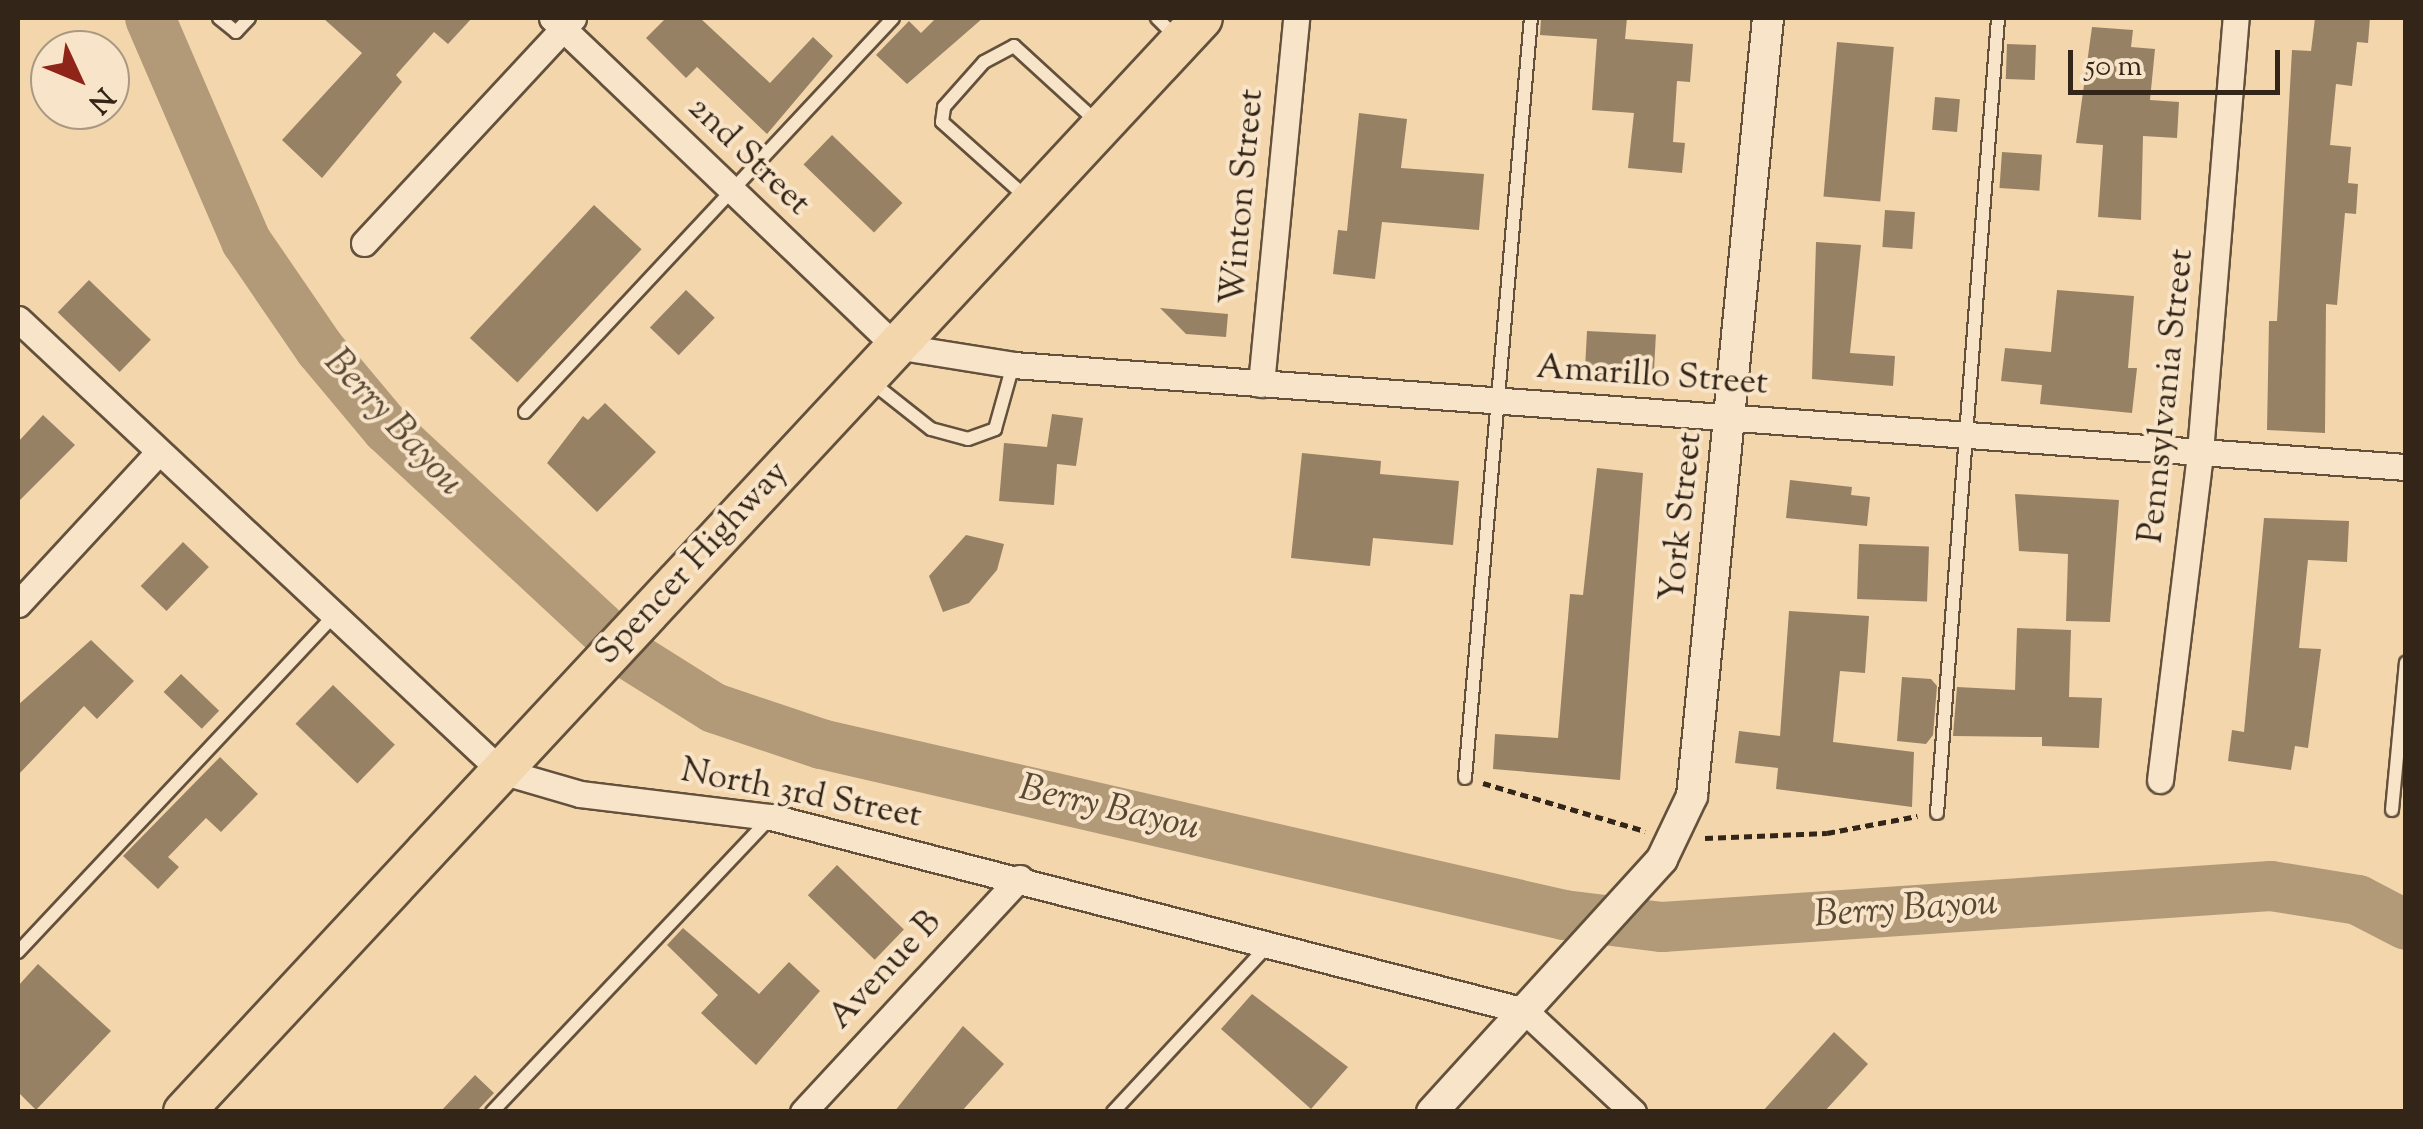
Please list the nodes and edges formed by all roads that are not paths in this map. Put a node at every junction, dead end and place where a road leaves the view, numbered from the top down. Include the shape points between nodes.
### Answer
1 (219, 18) edge
2 (249, 18) edge
3 (893, 18) edge
4 (1296, 18) edge
5 (1530, 18) edge
6 (1768, 18) edge
7 (1998, 18) edge
8 (2236, 18) edge
9 (563, 21) edge
10 (1180, 25) edge
11 (1101, 126) junction
12 (732, 190) junction
13 (1031, 201) junction
14 (364, 243) dead end
15 (18, 320) edge
16 (896, 346) junction
17 (1012, 366) junction
18 (866, 378) junction
19 (1261, 384) junction
20 (1498, 401) junction
21 (525, 412) dead end
22 (1730, 418) junction
23 (1966, 435) junction
24 (159, 452) junction
25 (2200, 452) junction
26 (2406, 467) edge
27 (18, 604) edge
28 (334, 616) junction
29 (2406, 664) edge
30 (501, 771) junction
31 (1465, 778) road end
32 (2160, 780) dead end
33 (2392, 810) dead end
34 (1936, 813) road end
35 (771, 817) junction
36 (1020, 878) junction
37 (1268, 945) junction
38 (18, 952) edge
39 (1524, 1012) junction
40 (184, 1112) edge
41 (492, 1112) edge
42 (802, 1112) edge
43 (1113, 1112) edge
44 (1432, 1112) edge
45 (1633, 1112) edge

1 - 2 lane via 236,32
3 - 12 lane
4 - 19 street, Winton Street
5 - 20 lane
6 - 22 street, York Street
7 - 23 lane
8 - 25 street, Pennsylvania Street
9 - 12 street, 2nd Street
9 - 14 street
10 - 11 main road, Spencer Highway
11 - 13 main road, Spencer Highway
11 - 13 lane via 1014,46 984,62 944,107 942,122
12 - 16 street, 2nd Street
12 - 21 lane
13 - 16 main road, Spencer Highway
15 - 24 street, North 3rd Street
16 - 17 street, Amarillo Street
16 - 18 main road, Spencer Highway
17 - 18 lane via 995,429 968,439 930,429
17 - 19 street, Amarillo Street
18 - 30 main road, Spencer Highway
19 - 20 street, Amarillo Street
20 - 22 street, Amarillo Street
20 - 31 lane
22 - 23 street, Amarillo Street
22 - 39 street, York Street via 1692,796 1668,849
23 - 25 street, Amarillo Street
23 - 34 lane
24 - 27 street
24 - 28 street, North 3rd Street
25 - 26 street, Amarillo Street
25 - 32 street, Pennsylvania Street
28 - 30 street, North 3rd Street
28 - 38 lane
29 - 33 lane
30 - 35 street, North 3rd Street via 580,794
30 - 40 main road, Spencer Highway
35 - 36 street, North 3rd Street
35 - 41 lane
36 - 37 street, North 3rd Street
36 - 42 street, Avenue B
37 - 39 street, North 3rd Street
37 - 43 lane
39 - 44 street, York Street
39 - 45 street, North 3rd Street

